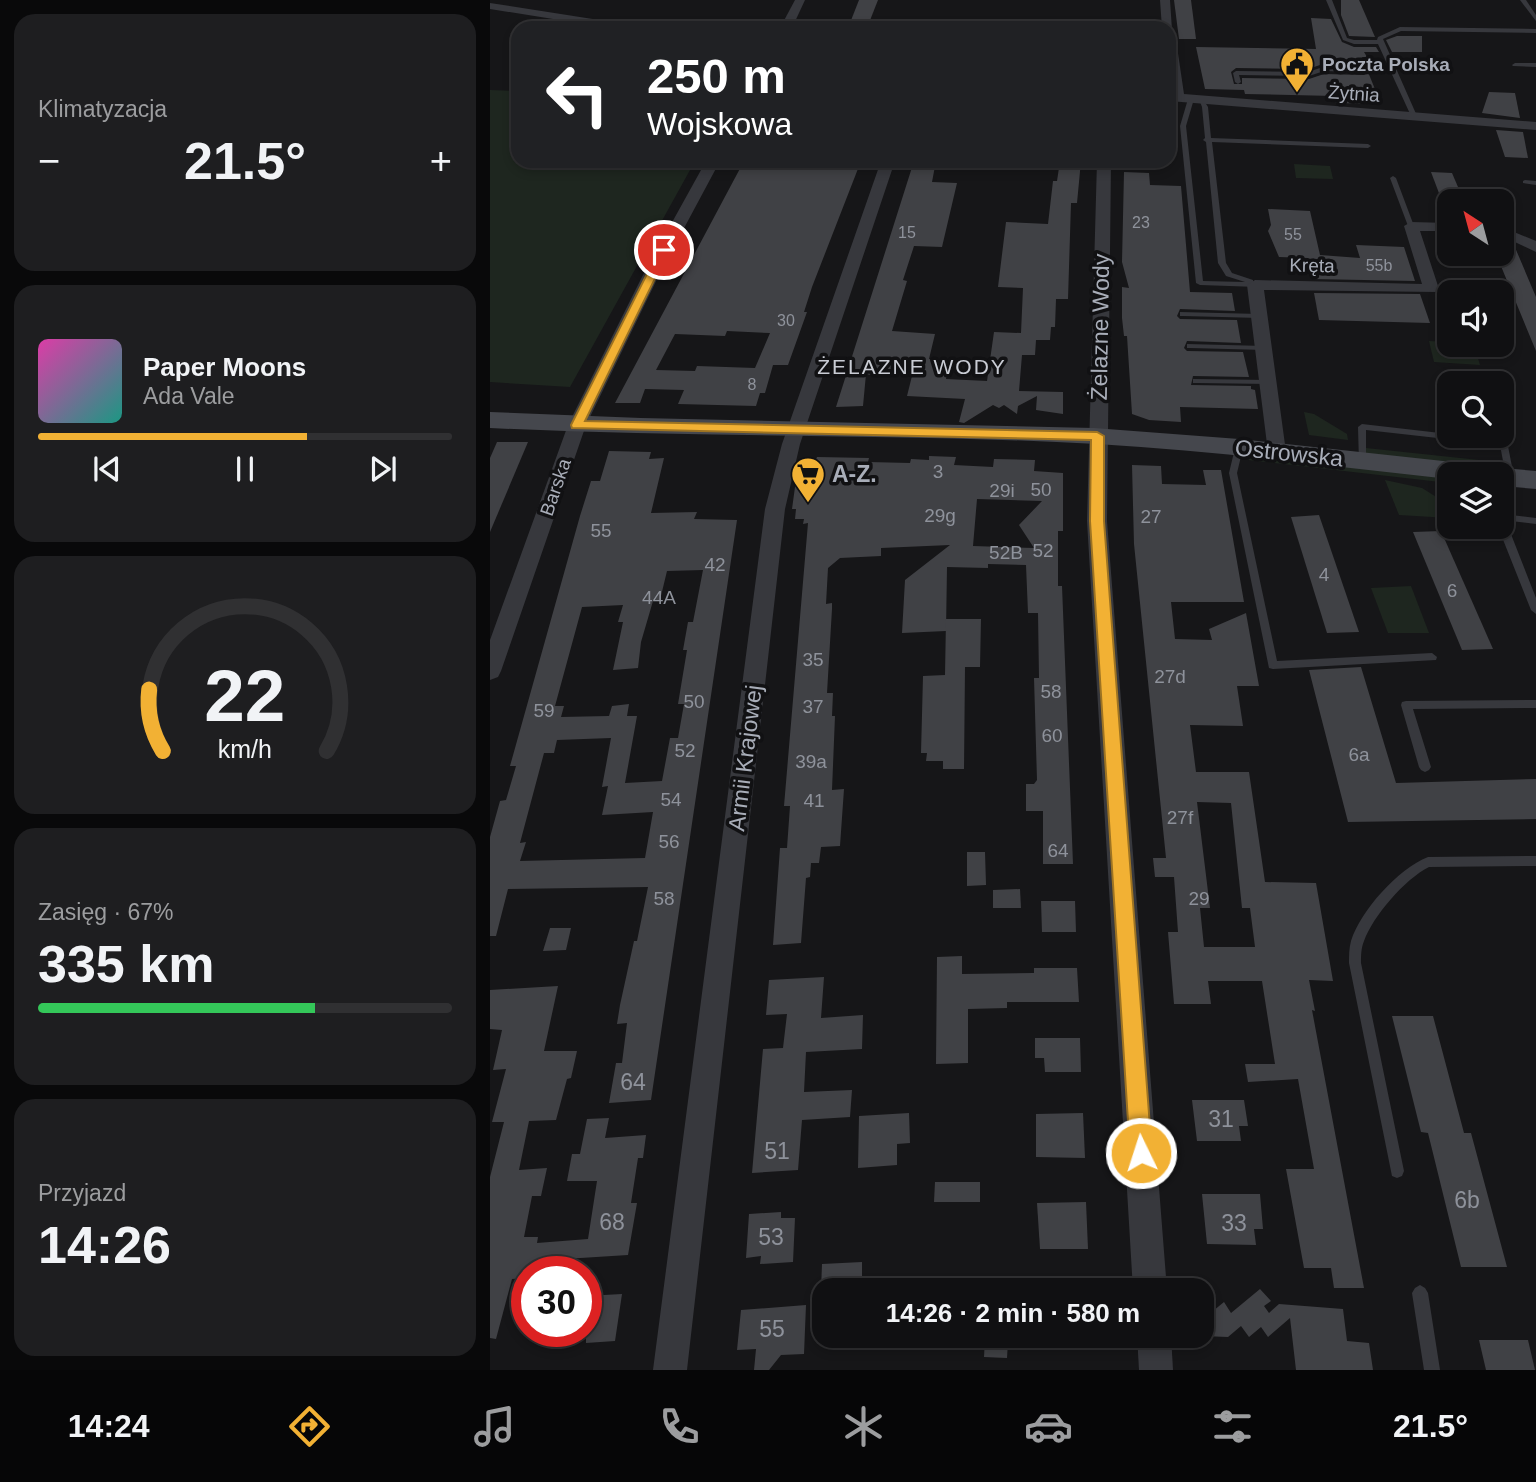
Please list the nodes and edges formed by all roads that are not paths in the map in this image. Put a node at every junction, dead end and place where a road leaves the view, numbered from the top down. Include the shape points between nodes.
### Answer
1 (800, 0) edge
2 (1165, 0) edge
3 (1329, 0) edge
4 (1523, 0) edge
5 (490, 7) edge
6 (1536, 19) edge
7 (584, 21) edge
8 (790, 21) edge
9 (1168, 21) edge
10 (1536, 31) edge
11 (1380, 42) junction
12 (1176, 60) edge
13 (1515, 65) dead end
14 (1536, 65) edge
15 (1364, 70) dead end
16 (1238, 82) dead end
17 (1185, 99) edge
18 (1414, 116) junction
19 (1536, 126) edge
20 (1206, 140) junction
21 (1368, 146) dead end
22 (709, 168) edge
23 (886, 168) edge
24 (1104, 168) edge
25 (1393, 178) dead end
26 (1525, 182) dead end
27 (1536, 183) edge
28 (1411, 226) junction
29 (1437, 227) edge
30 (1514, 237) edge
31 (1536, 247) edge
32 (1255, 285) junction
33 (1183, 314) dead end
34 (1260, 316) junction
35 (1190, 346) dead end
36 (1265, 348) junction
37 (1196, 381) dead end
38 (1270, 382) junction
39 (490, 420) edge
40 (577, 425) junction
41 (798, 428) junction
42 (1097, 436) junction
43 (1238, 448) junction
44 (1277, 452) junction
45 (1362, 461) junction
46 (1505, 462) edge
47 (1437, 469) edge
48 (1514, 478) edge
49 (1536, 480) edge
50 (1514, 518) edge
51 (1536, 521) edge
52 (1508, 539) edge
53 (1536, 610) edge
54 (1432, 657) dead end
55 (490, 671) edge
56 (1536, 704) edge
57 (1425, 767) dead end
58 (1536, 861) edge
59 (1397, 1171) dead end
60 (1149, 1278) edge
61 (1420, 1293) dead end
62 (1155, 1348) edge
63 (670, 1370) edge
64 (1156, 1370) edge
65 (1432, 1370) edge

1 - 8 street
2 - 9 street
3 - 11 lane via 1345,39
4 - 6 lane
5 - 7 street
10 - 11 lane via 1400,29
11 - 18 lane
12 - 17 street
13 - 14 lane
15 - 16 lane via 1236,73
17 - 18 street, Żytnia via 1239,99
17 - 20 lane via 1205,107
17 - 32 lane via 1183,126 1200,283
18 - 19 street, Żytnia
20 - 21 lane
20 - 32 lane via 1222,262 1229,274
22 - 40 street, Barska
23 - 41 street, Armii Krajowej
24 - 42 street, Żelazne Wody
25 - 28 lane
26 - 27 lane
28 - 29 street
28 - 32 street, Kręta via 1431,289
30 - 31 street
32 - 34 street
33 - 34 lane
34 - 36 street
35 - 36 lane
36 - 38 street
37 - 38 lane
38 - 44 street
39 - 40 street, Ostrowska
40 - 41 street, Ostrowska
40 - 55 street, Barska
41 - 42 street, Ostrowska
41 - 63 street, Armii Krajowej via 775,509
42 - 43 street, Ostrowska
42 - 60 street, Żelazne Wody via 1097,521
43 - 44 street, Ostrowska
43 - 54 lane via 1233,473 1273,665
44 - 45 street, Ostrowska
45 - 46 lane via 1362,427 1504,443
45 - 47 street, Ostrowska
48 - 49 street
50 - 51 lane
52 - 53 lane
56 - 57 lane via 1406,705
58 - 59 lane via 1418,865 1360,934 1355,963
61 - 65 lane
62 - 64 street

